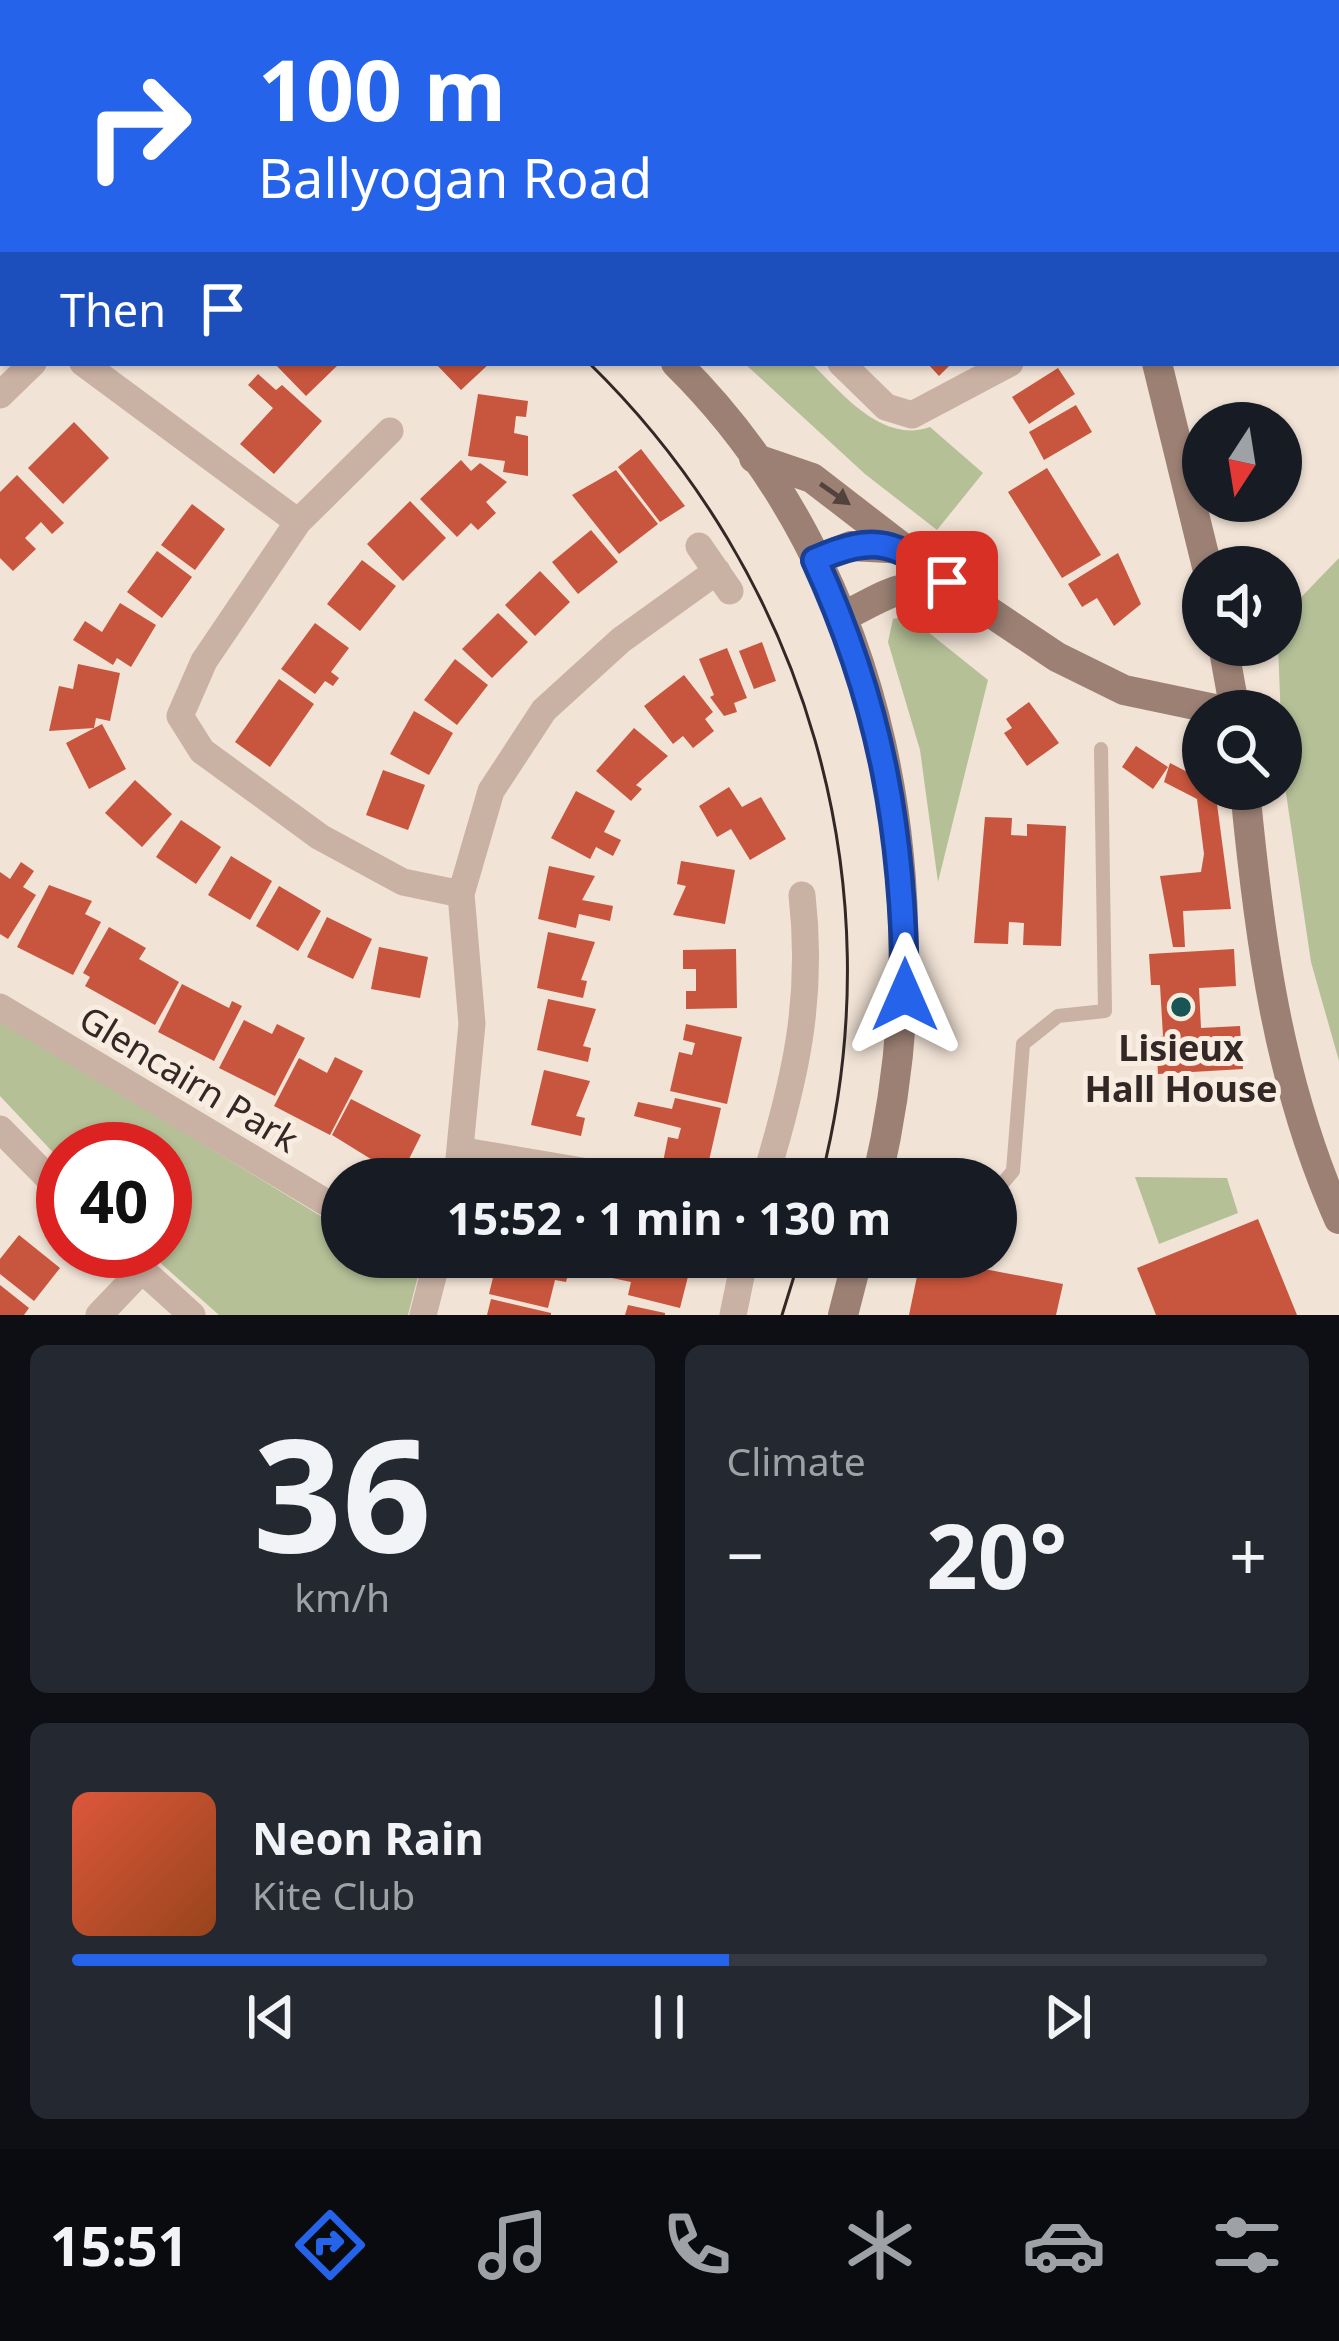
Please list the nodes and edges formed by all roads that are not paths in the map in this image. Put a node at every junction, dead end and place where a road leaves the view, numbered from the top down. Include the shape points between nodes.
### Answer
1 (30, 366) edge
2 (86, 366) edge
3 (678, 366) edge
4 (845, 366) edge
5 (1004, 366) edge
6 (1158, 366) edge
7 (0, 395) edge
8 (390, 431) dead end
9 (754, 458) junction
10 (298, 522) junction
11 (699, 546) dead end
12 (1202, 546) edge
13 (906, 548) junction
14 (815, 560) junction
15 (960, 592) junction
16 (842, 617) junction
17 (1182, 703) edge
18 (1101, 748) dead end
19 (1247, 810) edge
20 (461, 894) junction
21 (802, 896) dead end
22 (0, 1007) edge
23 (0, 1130) edge
24 (464, 1151) junction
25 (462, 1158) edge
26 (505, 1158) edge
27 (772, 1158) edge
28 (881, 1158) edge
29 (1014, 1158) edge
30 (36, 1166) edge
31 (321, 1198) edge
32 (1339, 1220) edge
33 (121, 1278) edge
34 (150, 1278) edge
35 (433, 1278) edge
36 (741, 1278) edge
37 (853, 1278) edge
38 (99, 1315) edge
39 (192, 1315) edge
40 (423, 1315) edge
41 (733, 1315) edge
42 (843, 1315) edge

1 - 7 street
2 - 10 street
3 - 9 street
4 - 5 street via 886,407 912,415
6 - 12 street
8 - 10 street
9 -> 13 street via 812,478
9 - 14 street
10 - 20 street via 204,661 180,716 202,751 320,837 404,882
11 - 20 street via 723,581 620,640 544,710 491,791
13 - 14 street via 850,546
13 - 15 street
14 - 16 street
15 - 16 street via 900,586
15 - 17 street via 1107,682
16 - 28 street via 889,772 905,916 901,1052
18 - 29 lane via 1105,1011 1058,1016 1023,1044
19 - 32 street via 1261,950 1309,1153
20 - 24 street via 472,1024
21 - 27 street via 809,957 799,1070
22 - 31 street, Glencairn Park
23 - 30 street
24 - 25 street
24 - 26 street
33 - 38 street
34 - 39 street
35 - 40 street
36 - 41 street
37 - 42 street

